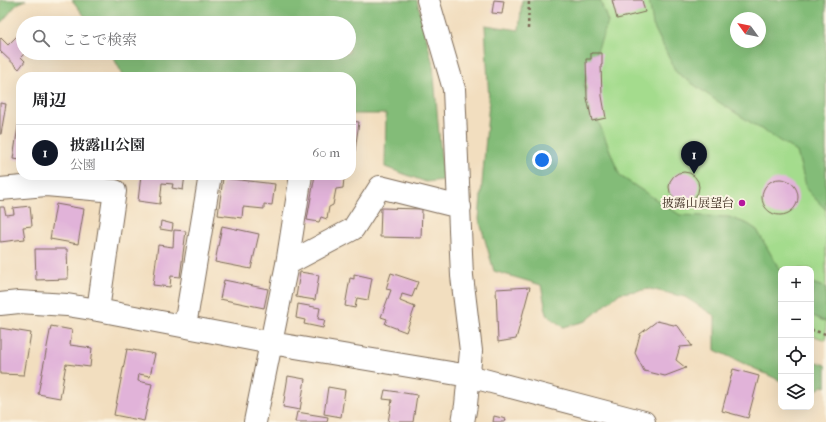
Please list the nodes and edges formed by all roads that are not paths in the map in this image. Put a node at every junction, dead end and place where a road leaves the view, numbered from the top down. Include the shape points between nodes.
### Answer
1 (428, 0) edge
2 (209, 180) edge
3 (300, 180) edge
4 (0, 189) edge
5 (460, 207) junction
6 (287, 264) junction
7 (0, 304) edge
8 (98, 310) junction
9 (185, 326) junction
10 (271, 343) junction
11 (469, 376) junction
12 (255, 422) edge
13 (463, 422) edge
14 (644, 422) edge

1 - 5 street via 454,89
2 - 9 street
3 - 6 street
4 - 8 street via 46,185 115,191
5 - 6 street via 380,187 353,229
5 - 11 street via 462,276 471,351
6 - 10 street
7 - 8 street via 19,302
8 - 9 street
9 - 10 street
10 - 11 street
10 - 12 street
11 - 13 street
11 - 14 street

